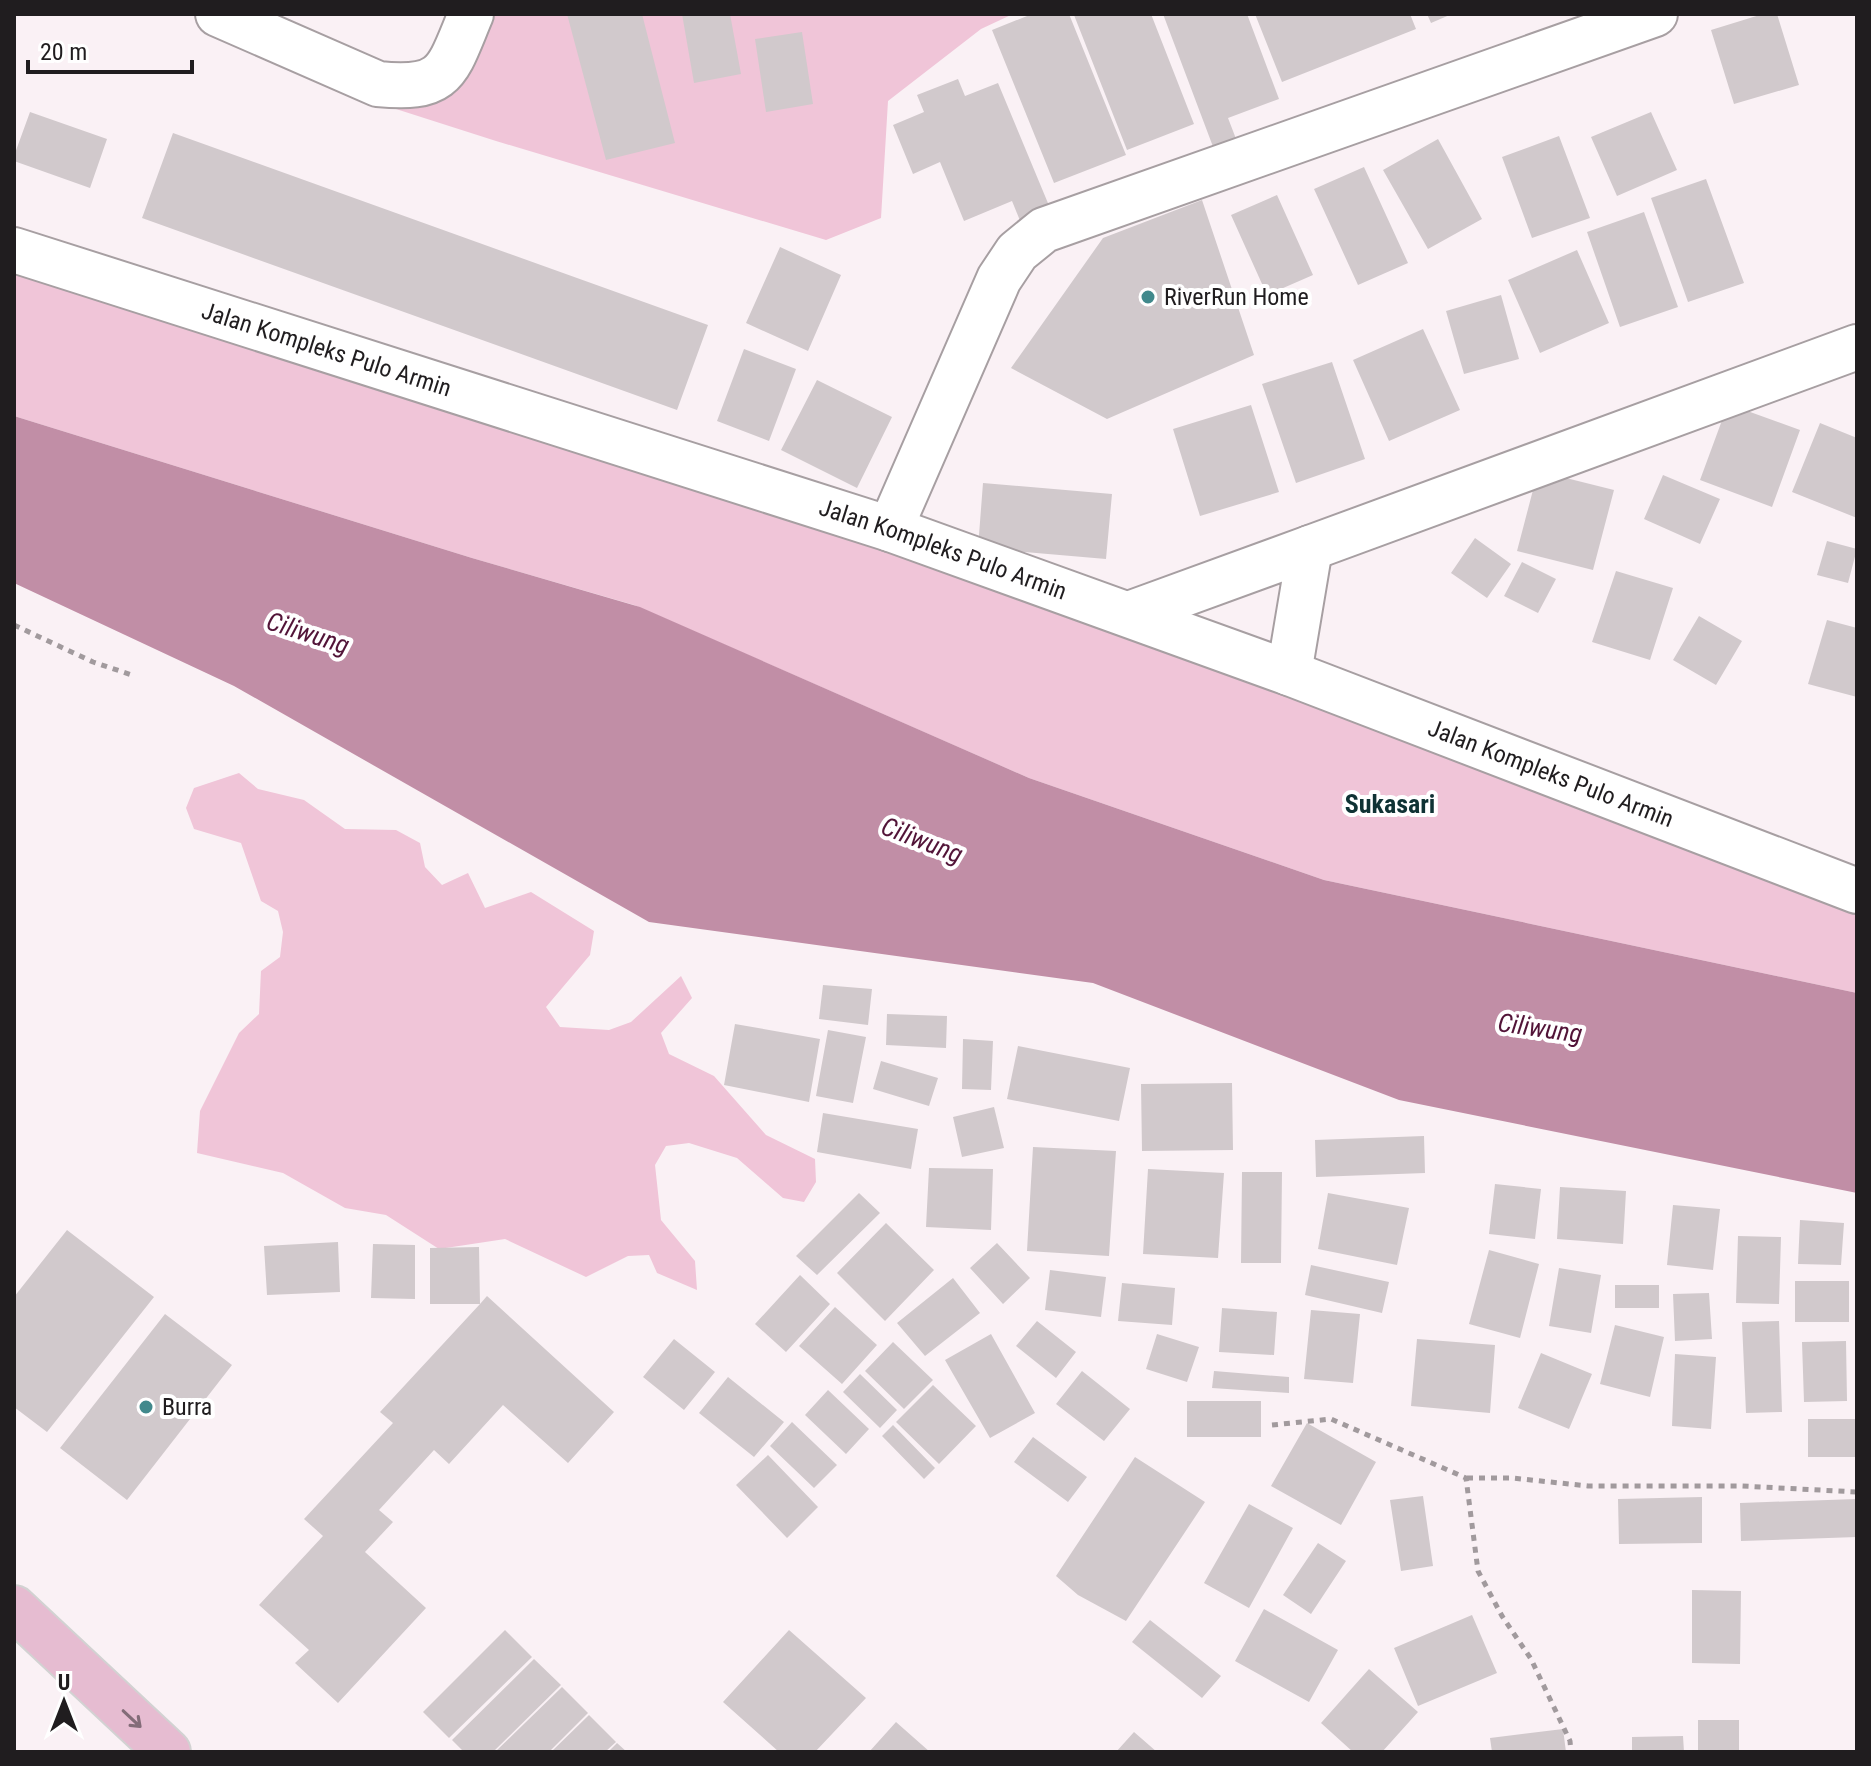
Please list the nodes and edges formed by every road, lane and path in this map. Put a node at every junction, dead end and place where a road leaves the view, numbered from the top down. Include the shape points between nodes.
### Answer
1 (218, 14) edge
2 (471, 14) edge
3 (1655, 14) edge
4 (14, 250) edge
5 (1857, 347) edge
6 (890, 529) junction
7 (1310, 548) junction
8 (1129, 614) junction
9 (14, 625) edge
10 (1289, 673) junction
11 (132, 675) dead end
12 (1857, 891) edge
13 (1272, 1425) dead end
14 (1466, 1478) junction
15 (1857, 1492) edge
16 (14, 1608) edge
17 (168, 1752) edge
18 (1571, 1752) edge

1 - 2 street via 378,84 405,87 429,83 448,68
3 - 6 street via 1044,230 1017,252 999,279
4 - 6 street, Jalan Kompleks Pulo Armin
5 - 7 street
6 - 8 street, Jalan Kompleks Pulo Armin
7 - 8 street
7 - 10 street
8 - 10 street, Jalan Kompleks Pulo Armin
9 - 11 path
10 - 12 street, Jalan Kompleks Pulo Armin
13 - 14 path via 1331,1419
14 - 15 path
14 - 18 path via 1478,1571 1531,1659
16 -> 17 main road

